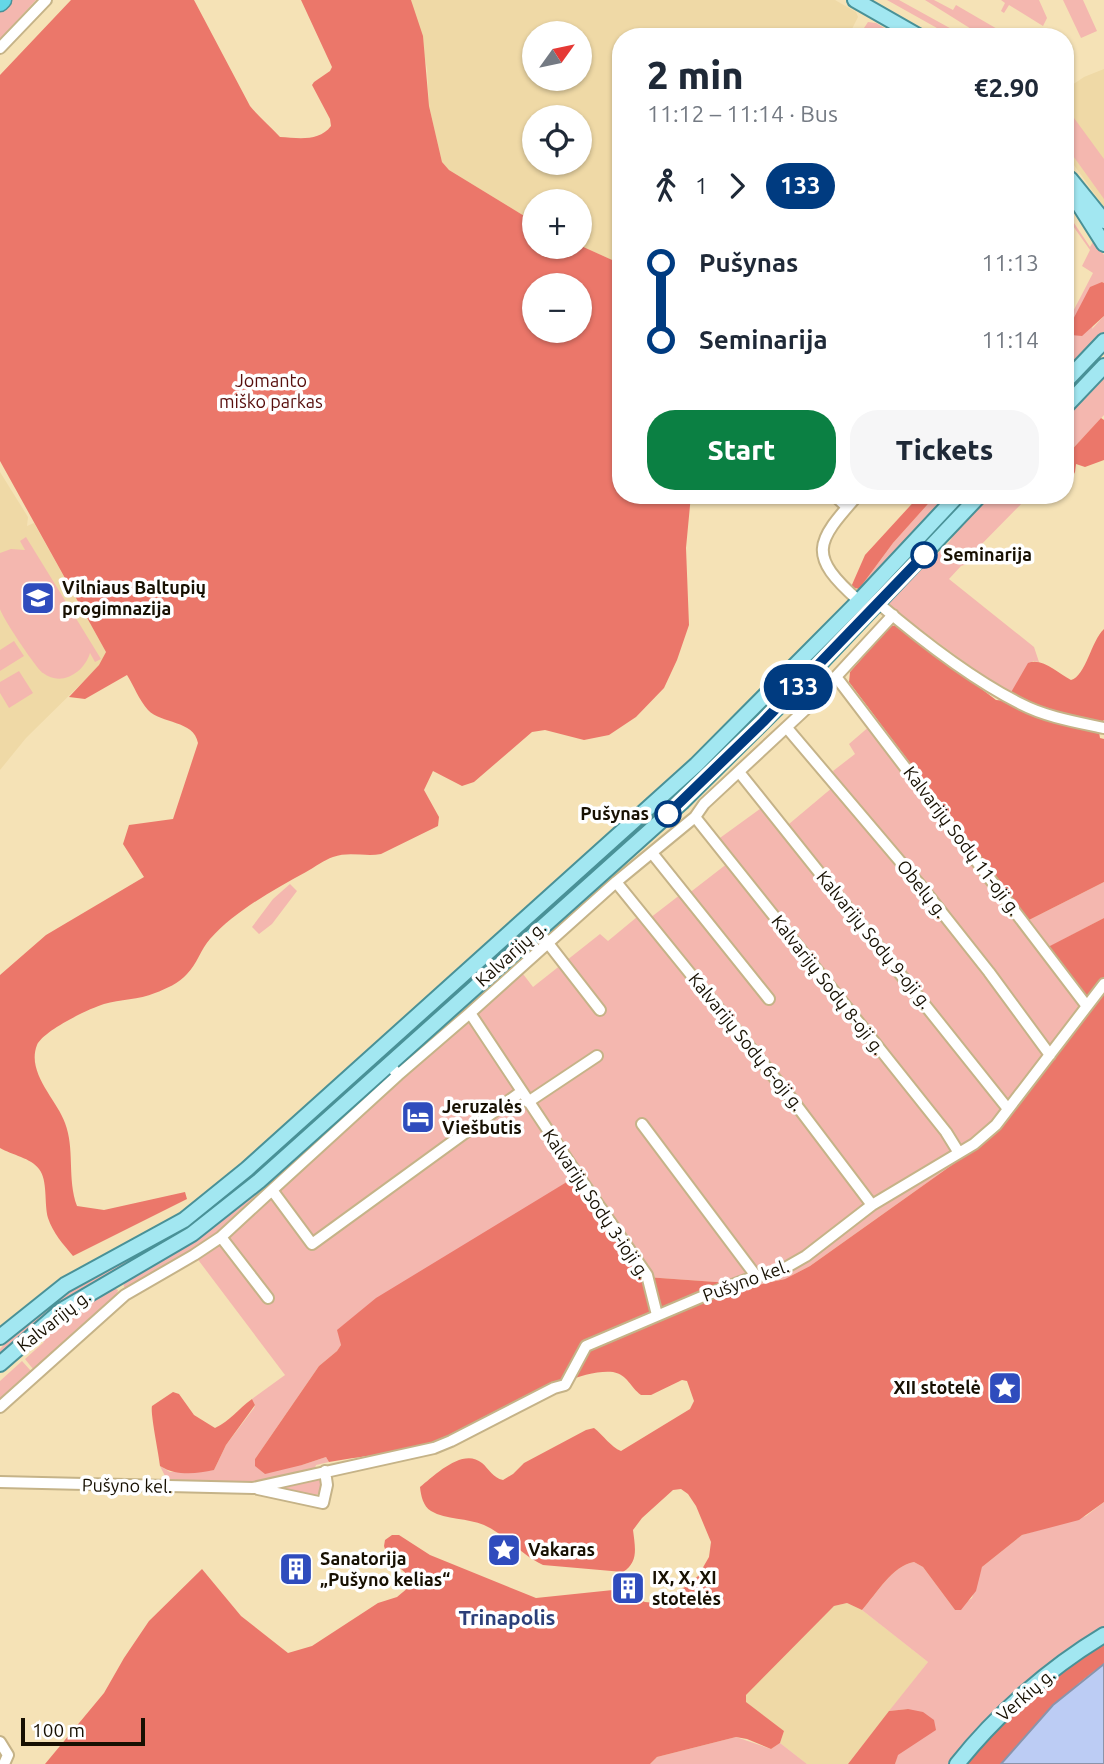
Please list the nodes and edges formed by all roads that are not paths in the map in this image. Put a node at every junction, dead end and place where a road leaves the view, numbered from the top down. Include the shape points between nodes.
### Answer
1 (46, 0) edge
2 (855, 0) edge
3 (904, 28) edge
4 (0, 48) edge
5 (1074, 184) edge
6 (1074, 197) edge
7 (1104, 221) edge
8 (1104, 244) edge
9 (1104, 341) edge
10 (1104, 366) edge
11 (1074, 373) edge
12 (1074, 398) edge
13 (844, 504) edge
14 (850, 504) edge
15 (950, 504) edge
16 (971, 504) edge
17 (847, 507) junction
18 (859, 601) junction
19 (874, 607) junction
20 (893, 615) junction
21 (837, 678) junction
22 (788, 728) junction
23 (1104, 728) edge
24 (739, 772) junction
25 (695, 817) junction
26 (652, 853) junction
27 (616, 882) junction
28 (537, 931) junction
29 (548, 942) junction
30 (479, 961) junction
31 (490, 973) junction
32 (1104, 984) edge
33 (769, 999) dead end
34 (1086, 1005) junction
35 (600, 1010) dead end
36 (470, 1013) junction
37 (597, 1055) dead end
38 (1050, 1055) junction
39 (393, 1070) junction
40 (521, 1092) junction
41 (528, 1102) junction
42 (1008, 1109) junction
43 (642, 1124) dead end
44 (959, 1153) junction
45 (272, 1190) junction
46 (210, 1201) junction
47 (872, 1205) junction
48 (220, 1213) junction
49 (221, 1237) junction
50 (756, 1276) junction
51 (116, 1278) junction
52 (125, 1295) junction
53 (268, 1298) dead end
54 (657, 1315) junction
55 (0, 1336) edge
56 (0, 1364) edge
57 (0, 1407) edge
58 (325, 1471) junction
59 (0, 1482) edge
60 (253, 1488) junction
61 (1104, 1635) edge
62 (0, 1742) edge
63 (4, 1764) edge
64 (957, 1764) edge

1 - 4 street
2 - 3 main road
5 - 7 main road
6 - 8 main road
9 - 11 main road
10 - 12 main road
13 - 17 street
14 - 17 street
15 - 18 main road, Kalvarijų g.
16 - 19 main road, Kalvarijų g.
17 - 18 street via 825,535 823,551 834,578
18 - 19 main road
18 - 30 main road, Kalvarijų g. via 696,765
19 - 20 street
19 - 28 main road, Kalvarijų g. via 682,802
20 - 21 street
20 - 23 street via 964,670 1021,704
21 - 22 street
21 - 34 street, Kalvarijų Sodų 11-oji g.
22 - 24 street
22 - 38 street, Obelų g. via 930,897
24 - 25 street
24 - 42 street, Kalvarijų Sodų 9-oji g.
25 - 26 street
25 - 44 street, Kalvarijų Sodų 8-oji g.
26 - 27 street
26 - 33 street
27 - 29 street
27 - 47 street, Kalvarijų Sodų 6-oji g.
28 - 29 street
28 - 31 main road, Kalvarijų g.
29 - 35 street
29 - 36 street
30 - 31 main road
30 - 46 main road, Kalvarijų g.
31 - 39 main road, Kalvarijų g.
32 - 34 street, Pušyno kel.
34 - 38 street, Pušyno kel.
36 - 39 street
36 - 40 street, Kalvarijų Sodų 3-ioji g.
37 - 41 street
38 - 42 street, Pušyno kel.
39 - 45 street
39 - 48 main road, Kalvarijų g.
40 - 41 street, Kalvarijų Sodų 3-ioji g.
40 - 45 street via 312,1244
41 - 54 street, Kalvarijų Sodų 3-ioji g. via 648,1275
42 - 44 street, Pušyno kel. via 996,1125
43 - 50 street
44 - 47 street, Pušyno kel.
45 - 49 street
46 - 48 main road
46 - 55 main road, Kalvarijų g. via 163,1233 65,1285
47 - 50 street, Pušyno kel. via 806,1256 771,1274
48 - 51 main road, Kalvarijų g.
49 - 52 street
49 - 53 street
50 - 54 street, Pušyno kel.
51 - 52 street
51 - 56 main road, Kalvarijų g. via 62,1310
52 - 57 street
54 - 58 street, Pušyno kel. via 586,1346 565,1385 451,1441
58 - 60 street, Pušyno kel.
58 - 60 street, Pušyno kel. via 323,1503
59 - 60 street, Pušyno kel.
61 - 64 main road, Verkių g. via 1019,1699
62 - 63 street via 8,1755

